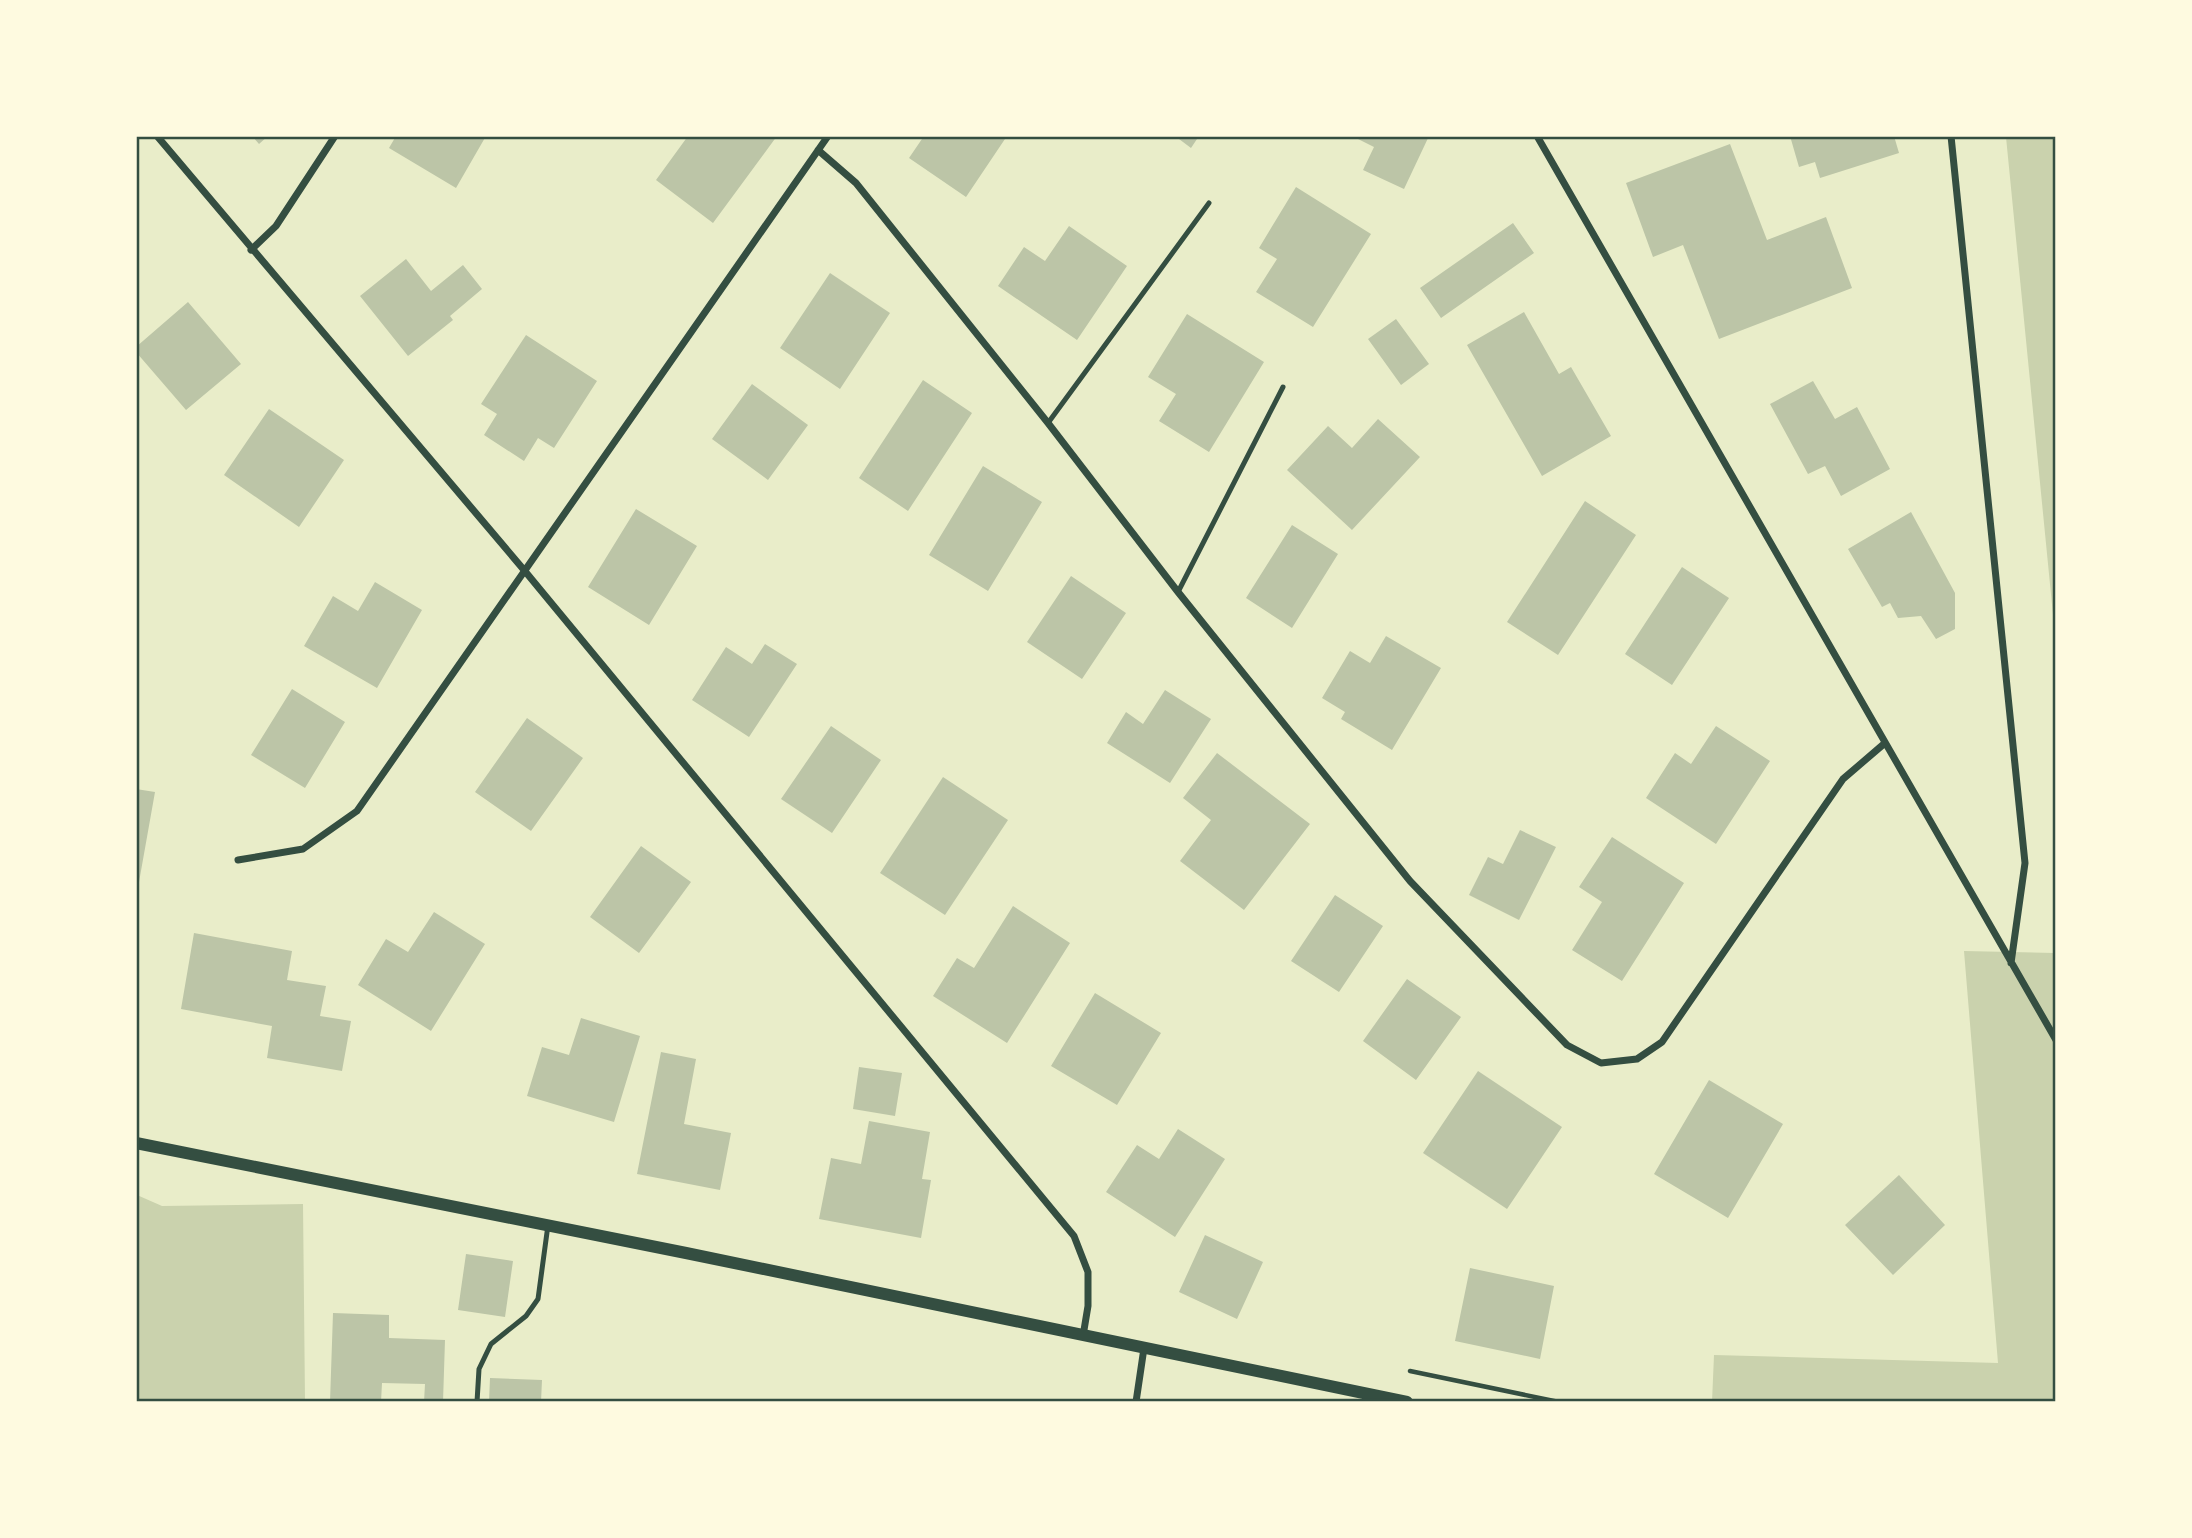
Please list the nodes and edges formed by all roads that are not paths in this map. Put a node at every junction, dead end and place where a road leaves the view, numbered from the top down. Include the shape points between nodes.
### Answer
1 (157, 136) edge
2 (335, 136) edge
3 (828, 136) edge
4 (1537, 136) edge
5 (1951, 136) edge
6 (818, 150) junction
7 (1209, 203) dead end
8 (251, 250) junction
9 (1283, 387) dead end
10 (1048, 423) junction
11 (524, 570) junction
12 (1178, 592) junction
13 (1885, 744) junction
14 (238, 860) dead end
15 (2011, 963) junction
16 (2056, 1040) edge
17 (136, 1143) edge
18 (548, 1225) junction
19 (1083, 1336) junction
20 (1144, 1348) junction
21 (477, 1402) edge
22 (1136, 1402) edge
23 (1408, 1402) edge

1 - 8 street
2 - 8 street via 276,226
3 - 6 street
4 - 13 street
5 - 15 street via 2025,863
6 - 10 street via 856,183
6 - 11 street
7 - 10 lane
8 - 11 street
9 - 12 lane
10 - 12 street
11 - 14 street via 357,811 303,849
11 - 19 street via 1074,1236 1088,1272
12 - 13 street via 1409,881 1567,1045 1601,1063 1637,1059 1662,1042 1843,779
13 - 15 street
15 - 16 street
17 - 18 street
18 - 19 street
18 - 21 lane via 538,1299 526,1316 491,1344 479,1369
19 - 20 street
20 - 22 street
20 - 23 street

